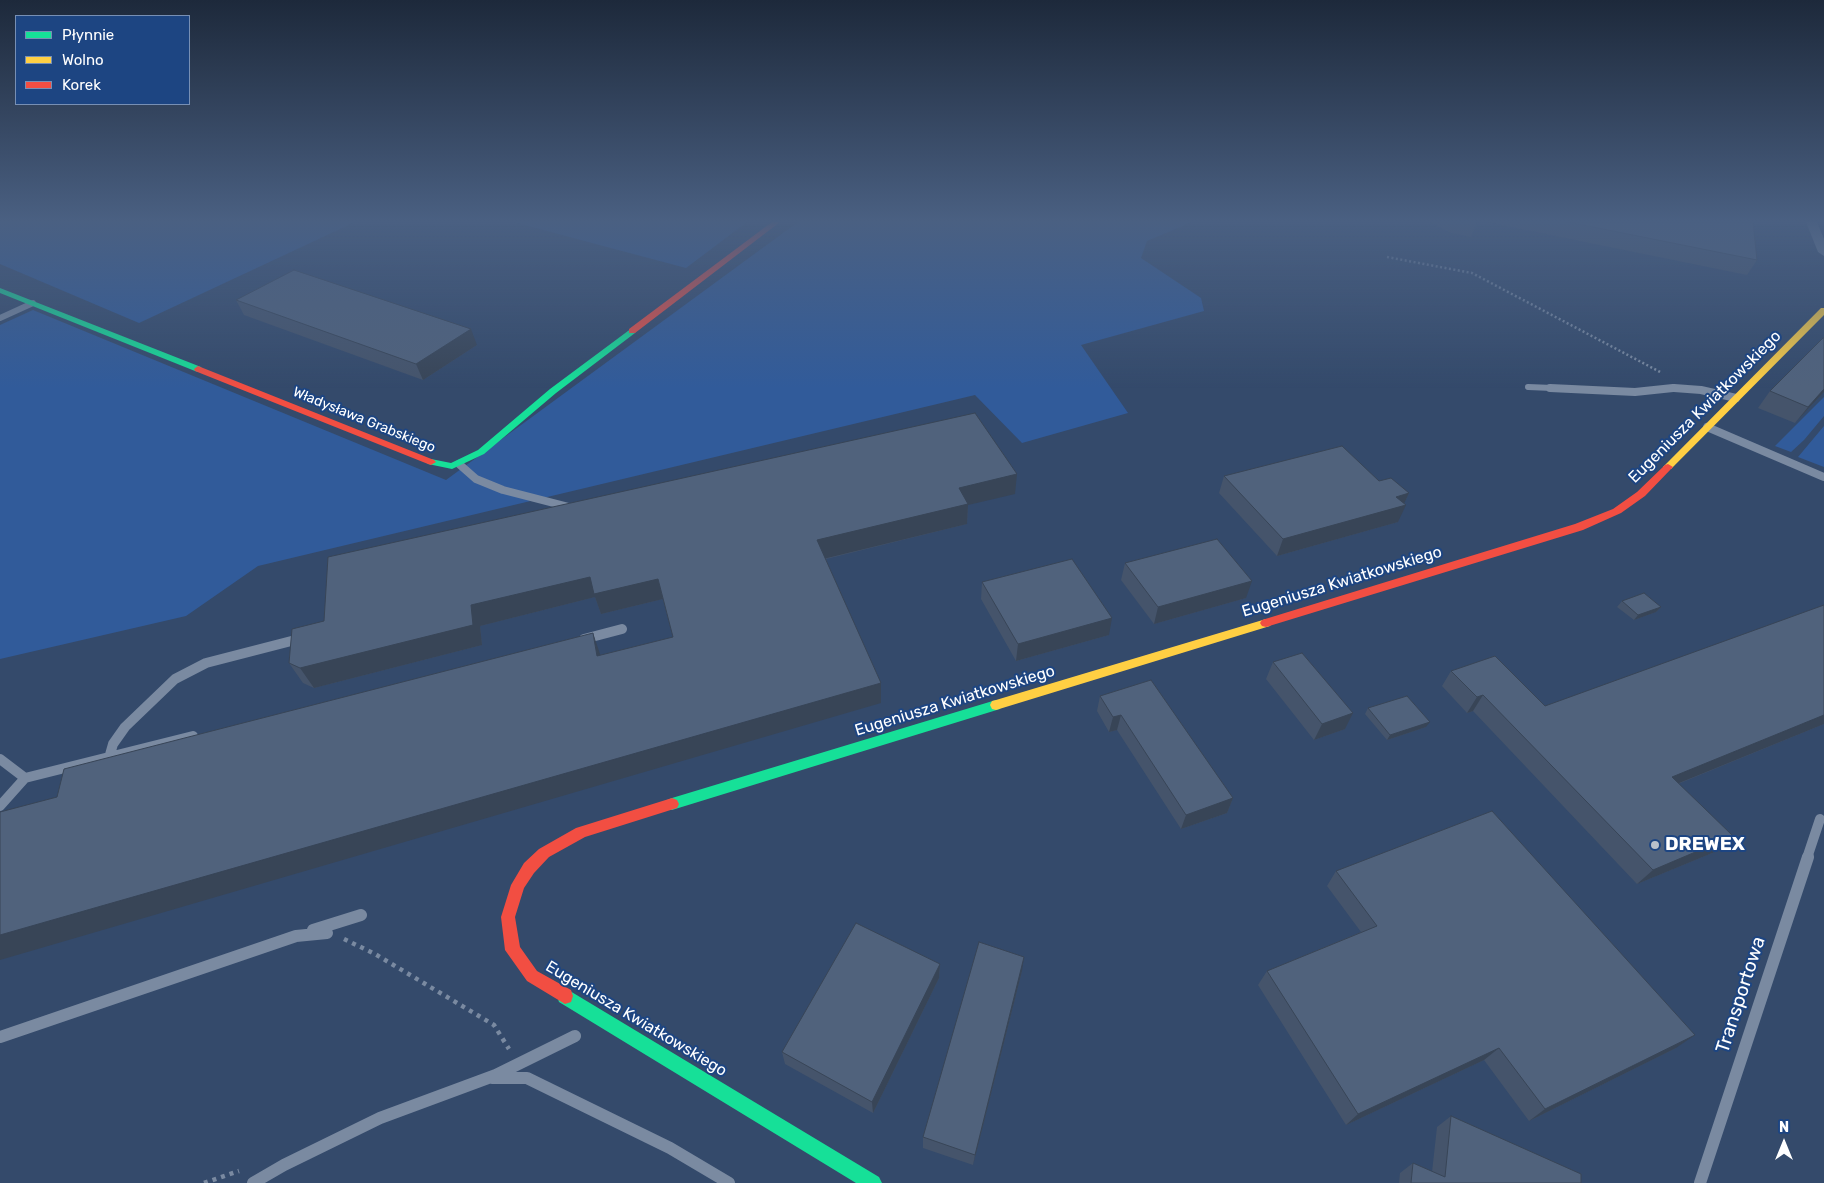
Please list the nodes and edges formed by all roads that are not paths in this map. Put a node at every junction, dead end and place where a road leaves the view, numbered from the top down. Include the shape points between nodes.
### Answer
1 (704, 277) edge
2 (0, 290) edge
3 (32, 303) junction
4 (1824, 310) edge
5 (0, 318) edge
6 (1528, 387) dead end
7 (1736, 398) junction
8 (1707, 427) junction
9 (459, 464) junction
10 (1824, 477) edge
11 (579, 508) edge
12 (622, 629) dead end
13 (308, 637) edge
14 (573, 642) edge
15 (205, 733) edge
16 (109, 758) junction
17 (0, 759) edge
18 (25, 778) junction
19 (0, 806) edge
20 (1820, 819) dead end
21 (361, 915) dead end
22 (327, 933) road end
23 (296, 936) junction
24 (575, 1036) dead end
25 (0, 1037) edge
26 (487, 1078) junction
27 (253, 1183) edge
28 (729, 1183) edge
29 (873, 1183) edge
30 (1700, 1183) edge

1 - 9 street via 554,391 487,448
2 - 3 street, Władysława Grabskiego
3 - 5 lane
3 - 9 street, Władysława Grabskiego via 418,458 443,466
4 - 7 street, Eugeniusza Kwiatkowskiego
6 - 7 lane via 1635,392 1673,388
7 - 8 street, Eugeniusza Kwiatkowskiego
8 - 10 lane
8 - 29 street, Eugeniusza Kwiatkowskiego via 1641,494 1617,511 1579,527 581,832 544,853 529,868 518,885 508,917 513,950 532,976
9 - 11 lane via 476,479 503,490
12 - 14 lane
13 - 16 lane via 206,663 175,679 125,727 113,744
15 - 16 lane
16 - 18 lane
17 - 18 lane
18 - 19 lane
20 - 30 lane, Transportowa
21 - 23 lane
22 - 23 lane
23 - 25 lane
24 - 26 lane
26 - 27 lane via 380,1118
26 - 28 lane via 526,1078 670,1148

